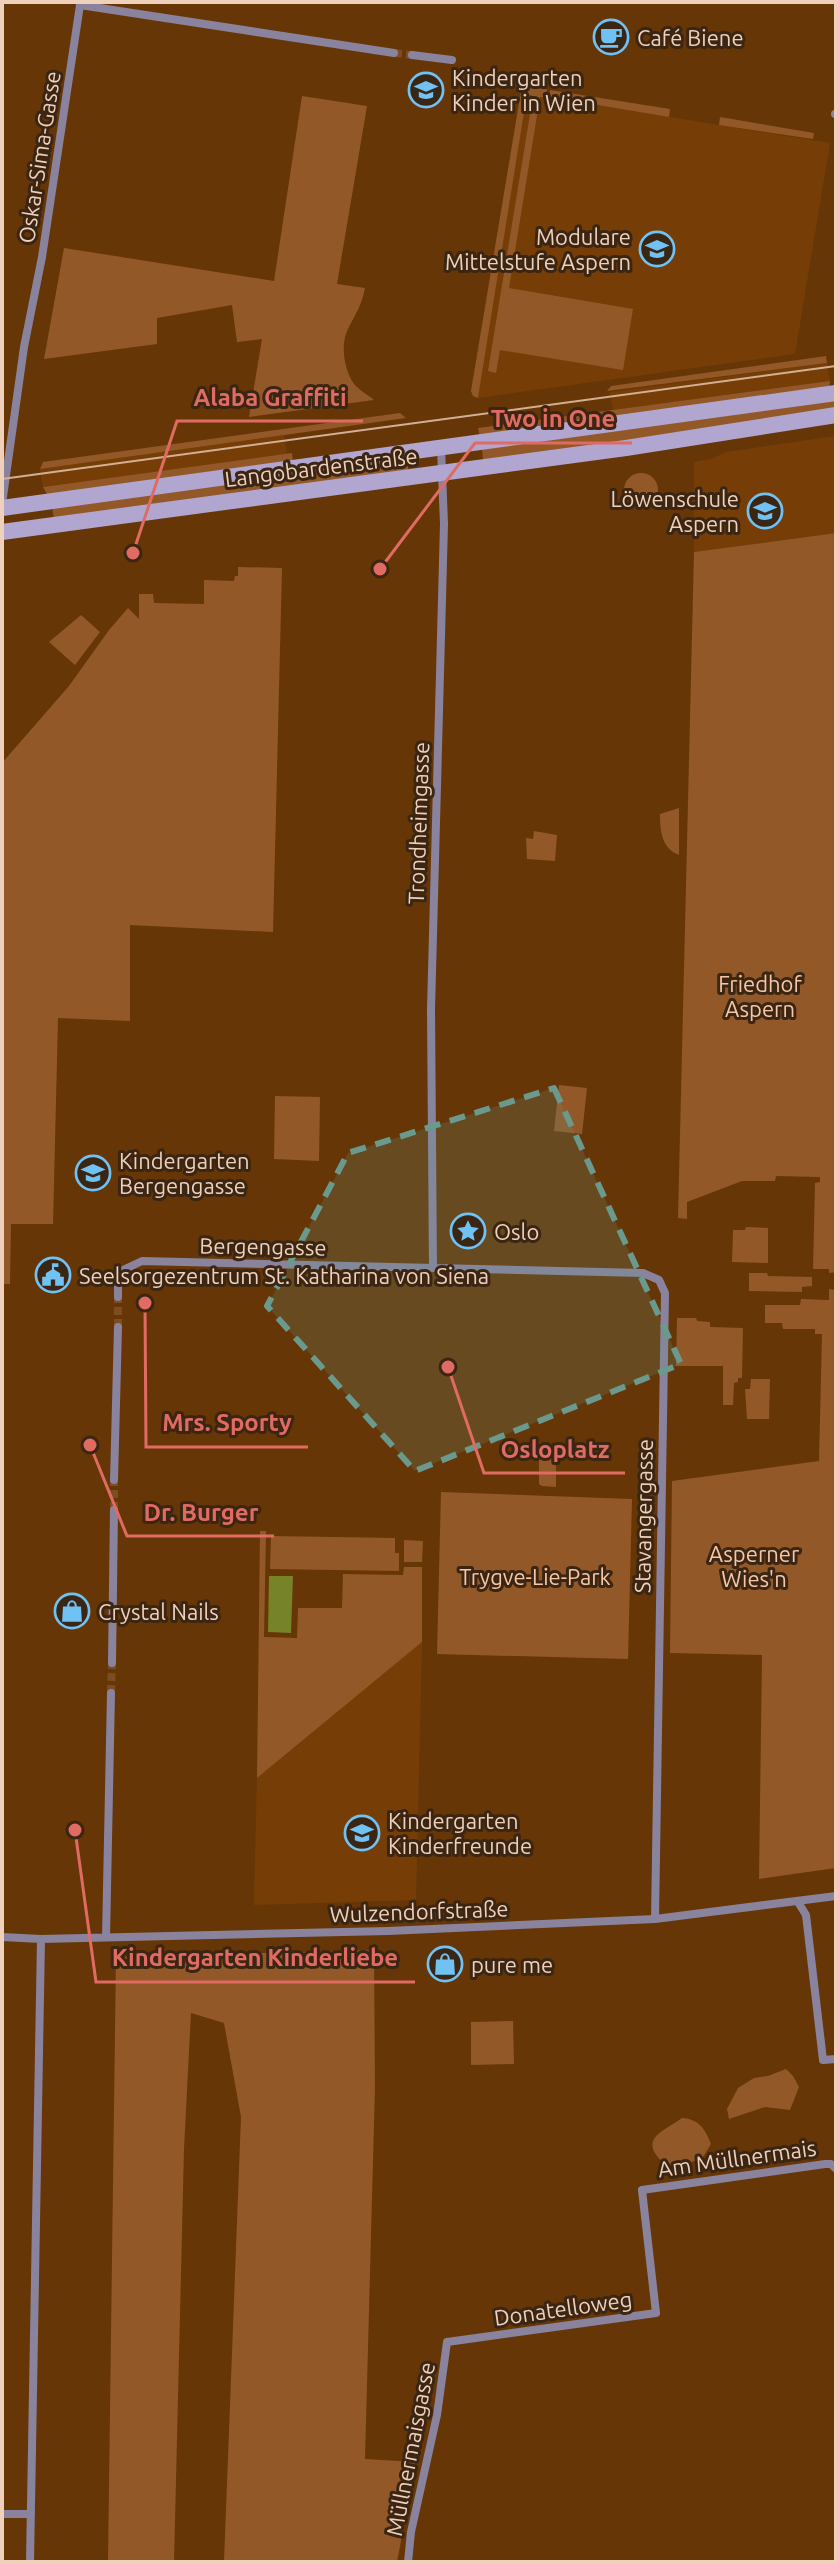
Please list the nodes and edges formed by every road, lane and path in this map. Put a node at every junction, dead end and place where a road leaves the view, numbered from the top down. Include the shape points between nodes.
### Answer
1 (394, 53) tunnel mouth
2 (412, 55) tunnel mouth
3 (452, 60) dead end
4 (836, 393) edge
5 (836, 415) edge
6 (441, 447) junction
7 (442, 473) junction
8 (2, 506) edge
9 (2, 532) edge
10 (433, 1268) junction
11 (118, 1297) tunnel mouth
12 (118, 1327) tunnel mouth
13 (114, 1480) tunnel mouth
14 (114, 1510) tunnel mouth
15 (112, 1663) tunnel mouth
16 (111, 1693) tunnel mouth
17 (836, 1896) edge
18 (798, 1902) junction
19 (655, 1919) junction
20 (2, 1937) edge
21 (106, 1937) junction
22 (41, 1939) junction
23 (836, 2059) edge
24 (836, 2169) edge
25 (642, 2190) joint
26 (447, 2342) joint
27 (2, 2514) edge
28 (31, 2514) junction
29 (30, 2562) edge
30 (408, 2562) edge

1 - 8 street, Oskar-Sima-Gasse via 80,5
2 - 3 street
4 - 6 street, Langobardenstraße
5 - 7 street, Langobardenstraße
6 - 7 street, Trondheimgasse
6 - 8 street, Langobardenstraße
7 - 9 street, Langobardenstraße
7 - 10 street, Trondheimgasse via 431,1009
10 - 11 street, Bergengasse via 142,1261 123,1270
10 - 19 street, Stavangergasse via 643,1273 659,1280 665,1293
12 - 13 street
14 - 15 street
16 - 21 street
17 - 18 street, Wulzendorfstraße
18 - 19 street, Wulzendorfstraße
18 - 23 street via 806,1915 823,2060
19 - 21 street, Wulzendorfstraße
20 - 22 street, Wulzendorfstraße
21 - 22 street, Wulzendorfstraße
22 - 28 street
24 - 25 street, Am Müllnermais via 825,2164
25 - 26 street, Donatelloweg via 656,2313
26 - 30 street, Müllnermaisgasse
27 - 28 street
28 - 29 street

